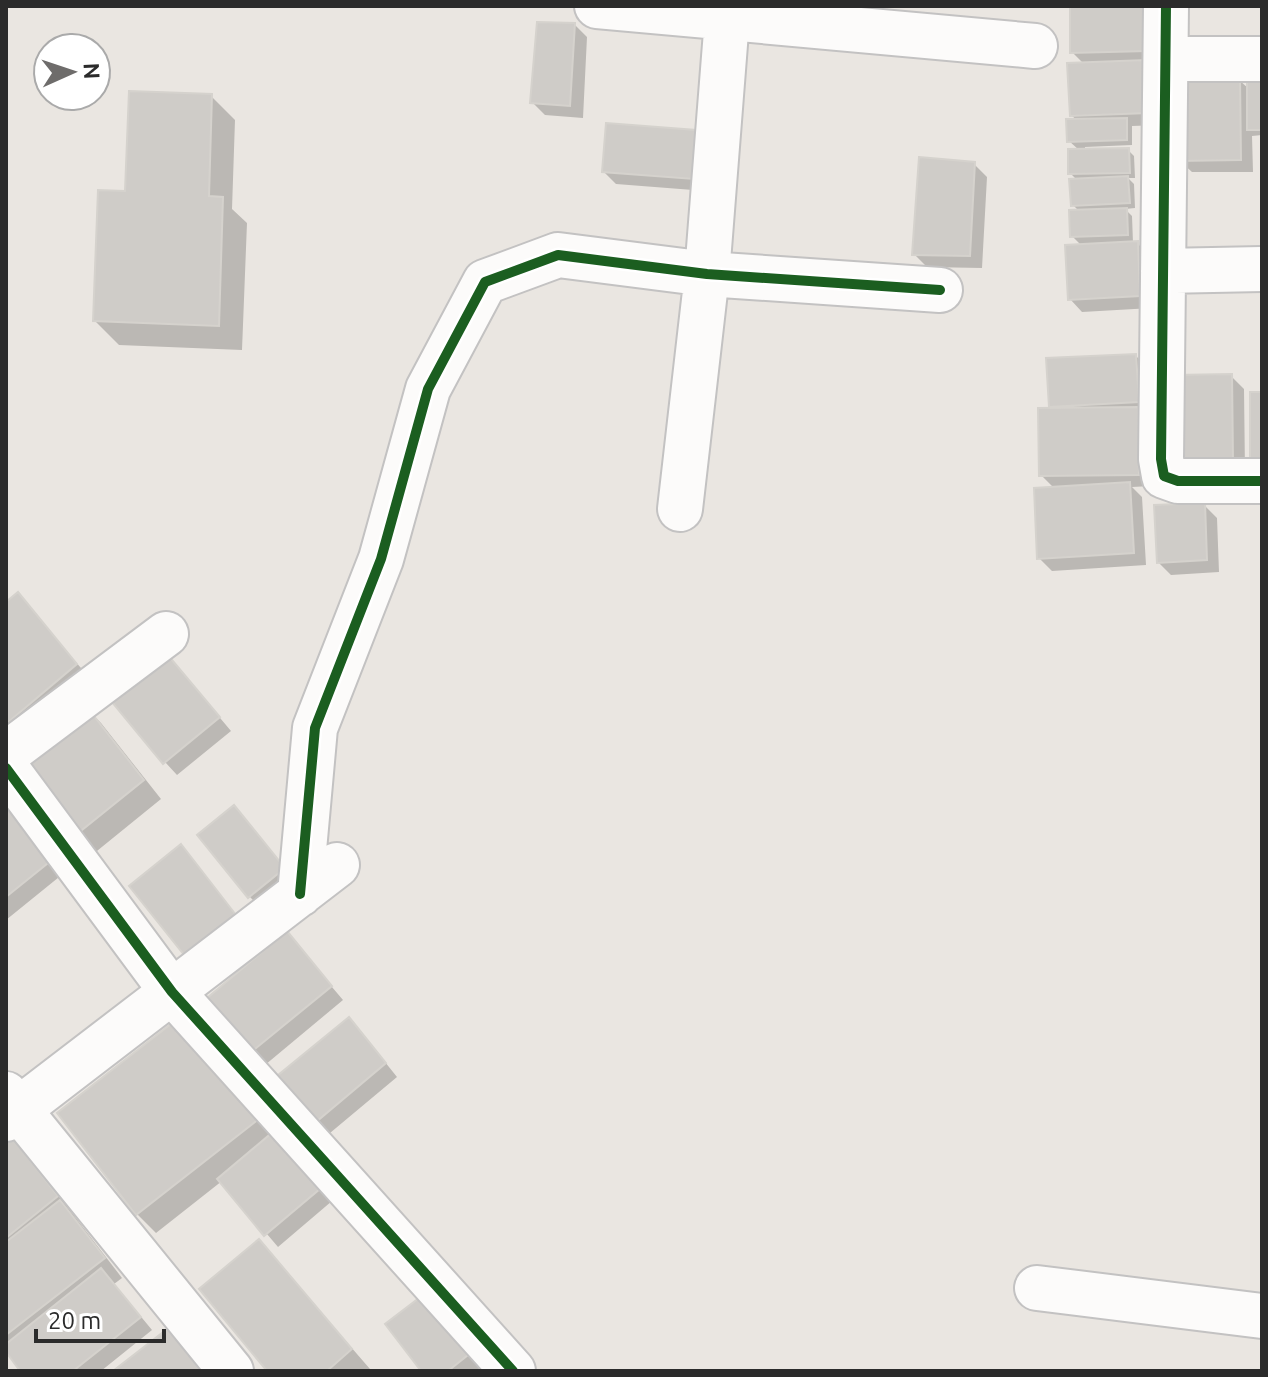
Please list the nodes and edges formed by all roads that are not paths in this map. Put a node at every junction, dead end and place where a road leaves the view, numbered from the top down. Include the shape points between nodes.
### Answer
1 (597, 6) edge
2 (1166, 6) edge
3 (728, 12) edge
4 (1035, 46) dead end
5 (1166, 59) junction
6 (1262, 59) edge
7 (1262, 269) edge
8 (1163, 271) junction
9 (707, 274) junction
10 (940, 290) dead end
11 (1262, 481) edge
12 (680, 509) dead end
13 (166, 634) dead end
14 (6, 754) edge
15 (6, 768) edge
16 (337, 865) dead end
17 (300, 894) junction
18 (172, 992) junction
19 (10, 1108) edge
20 (1037, 1288) dead end
21 (1262, 1316) edge
22 (231, 1371) edge
23 (513, 1371) edge

1 - 3 street
2 - 5 street
3 - 4 street
3 - 9 street
5 - 6 street
5 - 8 street
7 - 8 street
8 - 11 street via 1164,476 1178,481
9 - 10 street
9 - 12 street
9 - 17 street via 558,255 485,282 428,389 381,559 315,728
13 - 14 street
15 - 18 street
16 - 17 street
17 - 18 street
18 - 19 street
18 - 23 street
19 - 22 street
20 - 21 street

